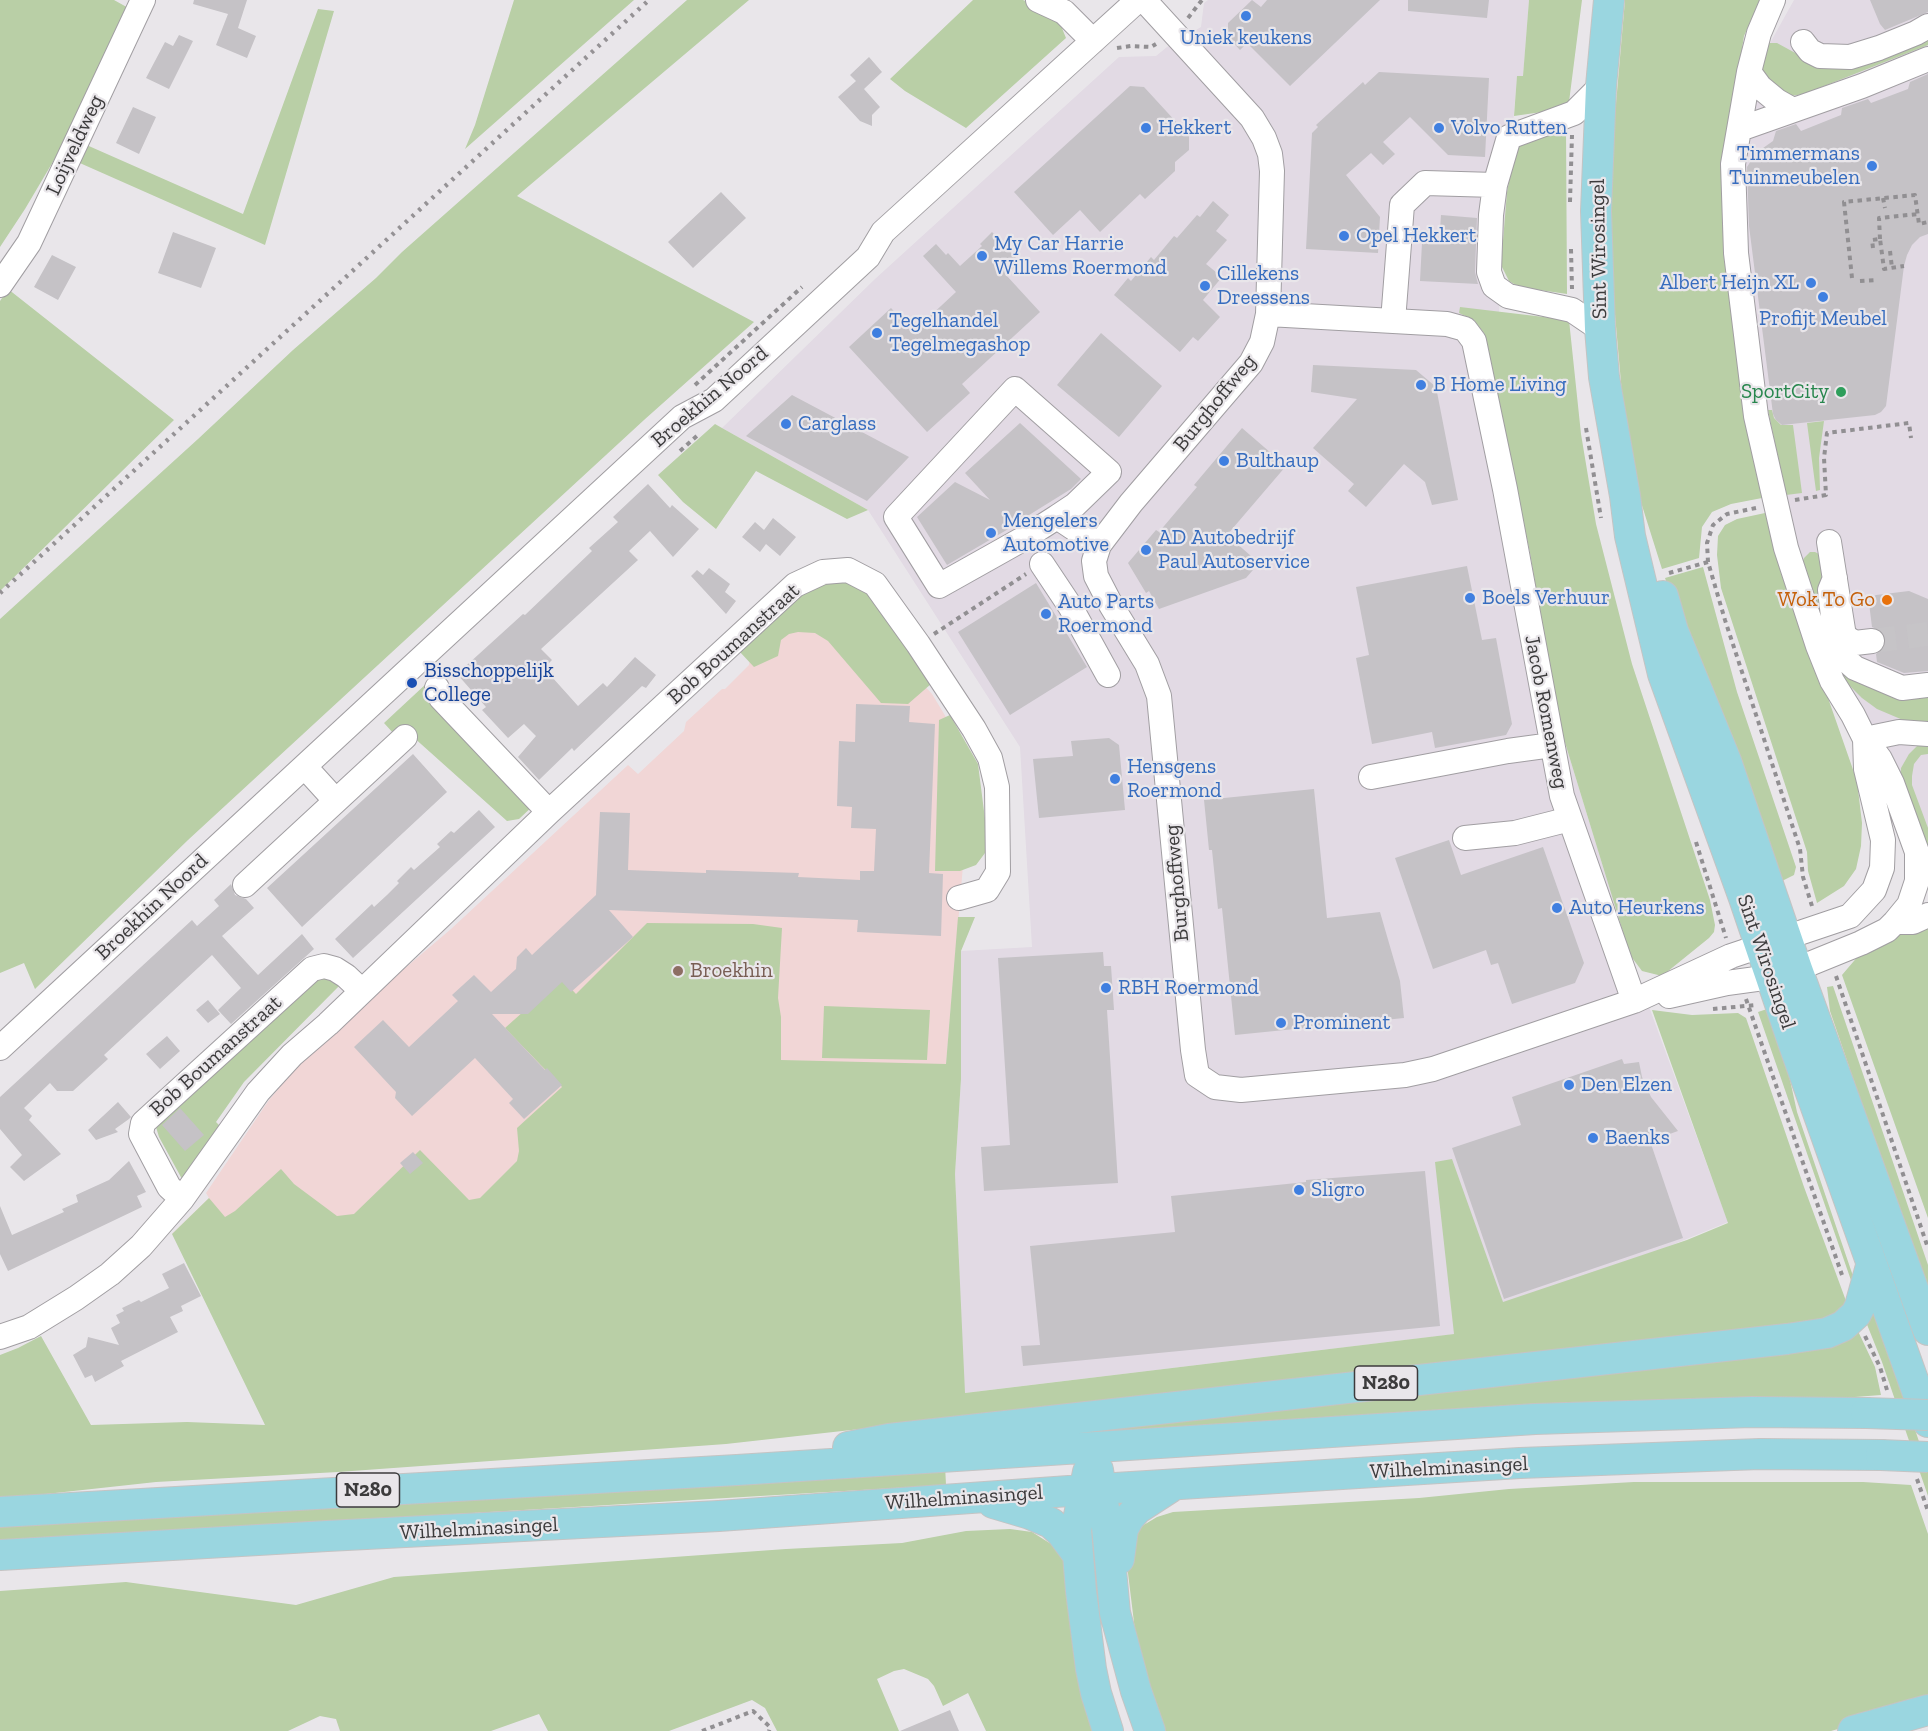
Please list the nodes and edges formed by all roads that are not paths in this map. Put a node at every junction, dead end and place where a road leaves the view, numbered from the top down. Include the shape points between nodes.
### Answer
1 (144, 0) edge
2 (1038, 0) edge
3 (1138, 0) edge
4 (1144, 0) edge
5 (1609, 0) edge
6 (1773, 0) edge
7 (1928, 26) edge
8 (1093, 41) junction
9 (1803, 42) dead end
10 (1928, 59) edge
11 (1749, 72) junction
12 (1601, 86) junction
13 (1793, 110) junction
14 (1740, 129) junction
15 (1495, 185) junction
16 (0, 285) edge
17 (1268, 314) junction
18 (1393, 321) junction
19 (1600, 329) junction
20 (1058, 517) junction
21 (1829, 542) dead end
22 (1099, 545) junction
23 (1042, 564) road end
24 (1835, 578) junction
25 (1103, 590) junction
26 (1070, 606) junction
27 (1131, 637) junction
28 (1872, 641) tunnel mouth
29 (1928, 685) edge
30 (437, 688) dead end
31 (1928, 734) edge
32 (405, 737) dead end
33 (1865, 739) junction
34 (1552, 745) junction
35 (305, 767) junction
36 (1371, 777) dead end
37 (335, 800) junction
38 (549, 812) junction
39 (1570, 819) junction
40 (1465, 838) dead end
41 (245, 885) dead end
42 (958, 898) dead end
43 (1928, 915) edge
44 (1895, 922) junction
45 (1774, 941) junction
46 (1784, 973) junction
47 (362, 991) junction
48 (1634, 1001) junction
49 (0, 1048) edge
50 (182, 1198) junction
51 (1871, 1266) junction
52 (1928, 1330) edge
53 (0, 1337) edge
54 (1928, 1415) edge
55 (1928, 1422) edge
56 (1094, 1446) junction
57 (1928, 1457) edge
58 (737, 1470) junction
59 (1174, 1485) junction
60 (1092, 1489) junction
61 (976, 1497) junction
62 (0, 1512) edge
63 (0, 1555) edge
64 (1078, 1555) junction
65 (1115, 1613) junction
66 (1928, 1710) edge
67 (1108, 1731) edge
68 (1150, 1731) edge
69 (1853, 1731) edge

1 - 16 street, Loijveldweg via 29,243
2 - 8 street via 1064,12
3 - 8 street, Broekhin Noord
4 - 17 street, Burghoffweg via 1252,118 1264,138 1272,171
5 - 12 main road, Sint Wirosingel
6 - 11 street
7 - 9 street via 1850,57 1821,56
8 - 35 street, Broekhin Noord via 883,232 868,257 714,400 682,417
10 - 13 street
11 - 13 street via 1760,87
11 - 14 street
12 - 15 street via 1574,113 1509,137
12 - 19 main road, Sint Wirosingel via 1596,211
13 - 14 street
14 - 33 street via 1733,164 1736,253 1756,416 1786,548 1818,646 1832,681
15 - 18 street via 1425,183 1402,205
15 - 19 street via 1489,272 1494,285 1508,296 1572,310
17 - 18 street, Jacob Romenweg
17 - 22 street, Burghoffweg via 1262,342 1251,363
18 - 34 street, Jacob Romenweg via 1447,324 1465,329 1474,341
19 - 45 main road, Sint Wirosingel via 1630,537 1663,674
20 - 20 street via 939,586 896,517 1015,388 1109,472
20 - 22 street
21 - 24 street
22 - 25 street, Burghoffweg via 1094,561
23 - 26 street
24 - 28 street via 1844,636 1854,643
24 - 29 street via 1830,590 1837,652 1855,668 1902,688
25 - 26 street
25 - 27 street, Burghoffweg
26 - 27 street via 1103,666
27 - 48 street, Burghoffweg via 1159,696 1197,1076 1215,1087 1241,1090 1404,1075 1433,1069
30 - 38 street via 441,698
31 - 33 street via 1899,732
32 - 37 street
33 - 44 street via 1892,783 1917,852 1917,881 1909,905
33 - 45 street, Burghoffweg via 1866,769 1883,840 1882,868 1874,890 1850,916
34 - 36 street
34 - 39 street, Jacob Romenweg
35 - 37 street
35 - 49 street, Broekhin Noord
37 - 41 street
38 - 42 street, Bob Boumanstraat via 795,585 823,572 848,570 875,584 990,758 997,787 998,872 987,890
38 - 47 street, Bob Boumanstraat
39 - 40 street via 1515,833
39 - 48 street, Jacob Romenweg
43 - 44 street via 1913,922
44 - 46 street, Burghoffweg via 1887,930
45 - 46 main road, Sint Wirosingel
45 - 48 street, Burghoffweg via 1731,956
46 - 48 street, Burghoffweg
46 - 51 main road, Sint Wirosingel
46 - 52 main road, Sint Wirosingel
47 - 50 street, Bob Boumanstraat via 258,1092
47 - 50 street, Bob Boumanstraat via 335,969 312,969 143,1123 141,1134 169,1187
50 - 53 street, Bob Boumanstraat via 141,1246 110,1274 29,1327
51 - 55 main road, Sint Wirosingel
51 - 58 main road, N280 via 1856,1314 1827,1333 890,1438
54 - 56 main road, Wilhelminasingel / N280, bridge via 1752,1412 1535,1419
56 - 58 main road, Wilhelminasingel / N280
56 - 60 main road, N280
57 - 59 main road, Wilhelminasingel / N280, bridge via 1629,1457
58 - 62 main road, Wilhelminasingel / N280
59 - 60 main road, Wilhelminasingel / N280
59 - 65 main road, N280 via 1137,1509 1123,1528
60 - 61 main road, Wilhelminasingel / N280
60 - 64 main road, N280 via 1077,1530
60 - 65 main road, N280
61 - 63 main road, Wilhelminasingel / N280 via 719,1516
61 - 64 main road, N280 via 1051,1523
64 - 67 main road, N280 via 1091,1669
65 - 68 main road, N280
66 - 69 main road

